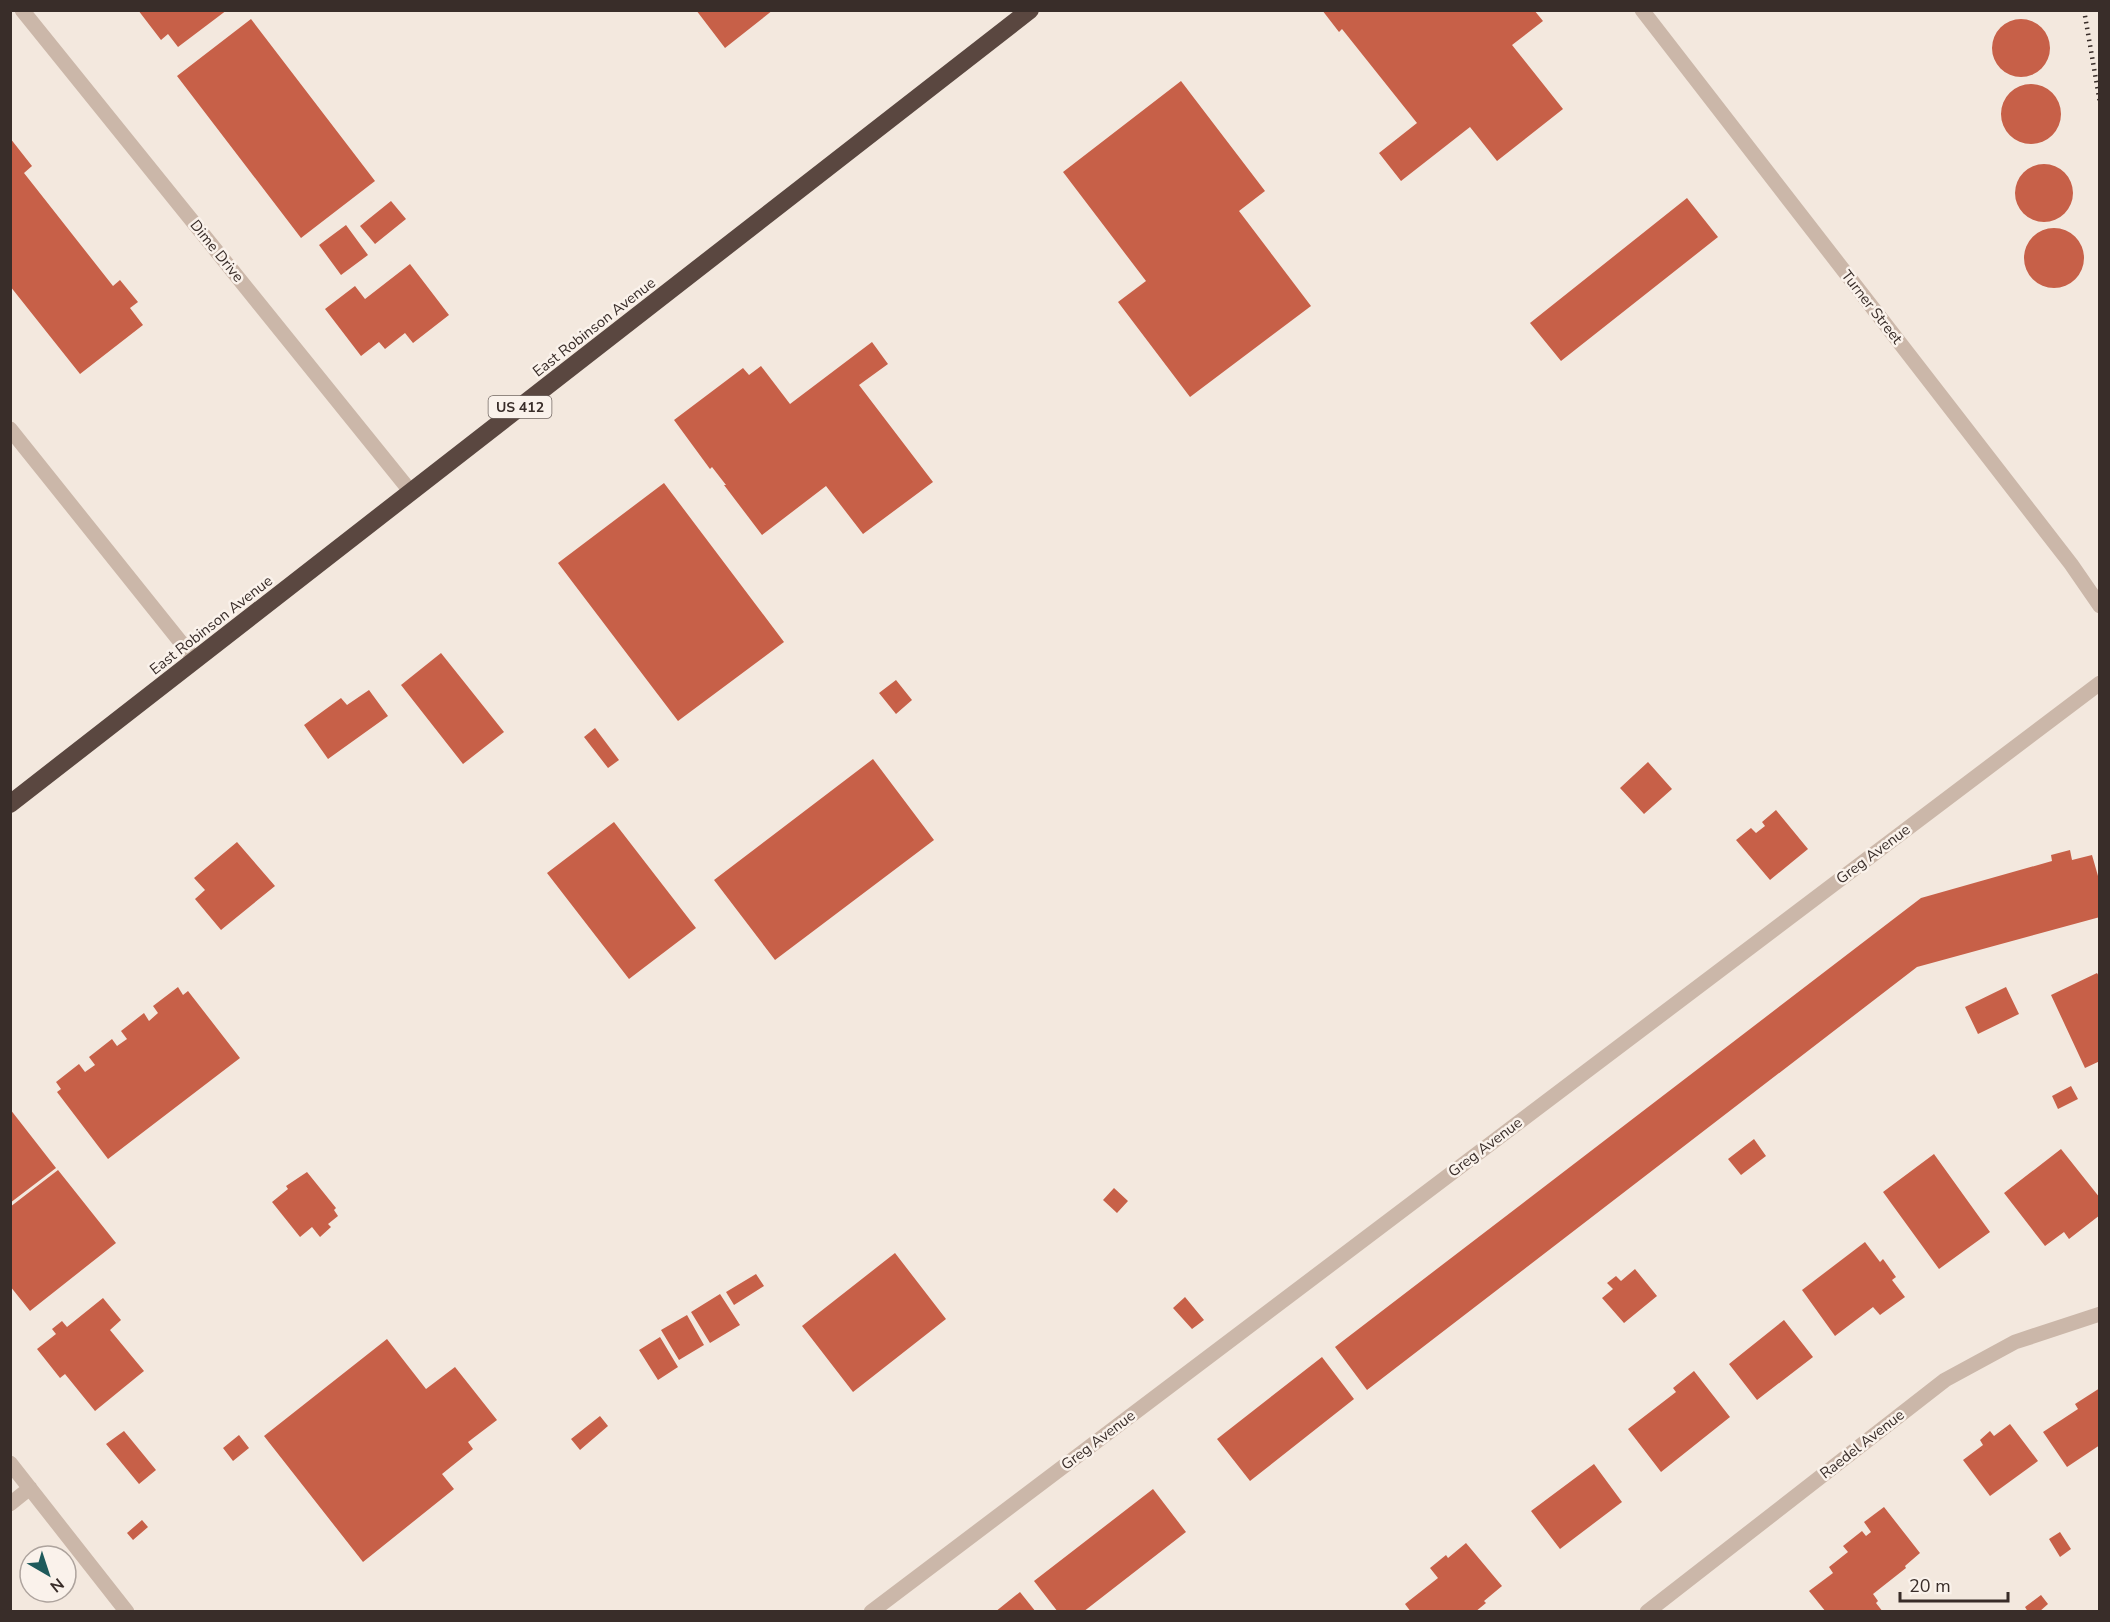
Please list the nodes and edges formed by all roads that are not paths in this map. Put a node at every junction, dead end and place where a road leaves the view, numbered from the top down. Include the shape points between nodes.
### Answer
1 (22, 10) edge
2 (1030, 10) edge
3 (1642, 10) edge
4 (10, 429) edge
5 (23, 445) junction
6 (10, 455) edge
7 (411, 492) junction
8 (2100, 606) edge
9 (195, 660) junction
10 (2100, 682) edge
11 (10, 804) edge
12 (2100, 1314) edge
13 (10, 1463) edge
14 (30, 1488) junction
15 (10, 1504) edge
16 (127, 1611) edge
17 (872, 1611) edge
18 (1647, 1611) edge

1 - 7 street, Dime Drive
2 - 7 highway, East Robinson Avenue / US 412
3 - 8 street, Turner Street
4 - 5 street
5 - 6 street
5 - 9 street
7 - 9 highway, East Robinson Avenue / US 412
9 - 11 highway, East Robinson Avenue / US 412
10 - 17 street, Greg Avenue
12 - 18 street, Raedel Avenue via 2015,1342 1945,1380
13 - 14 street
14 - 15 street
14 - 16 street

